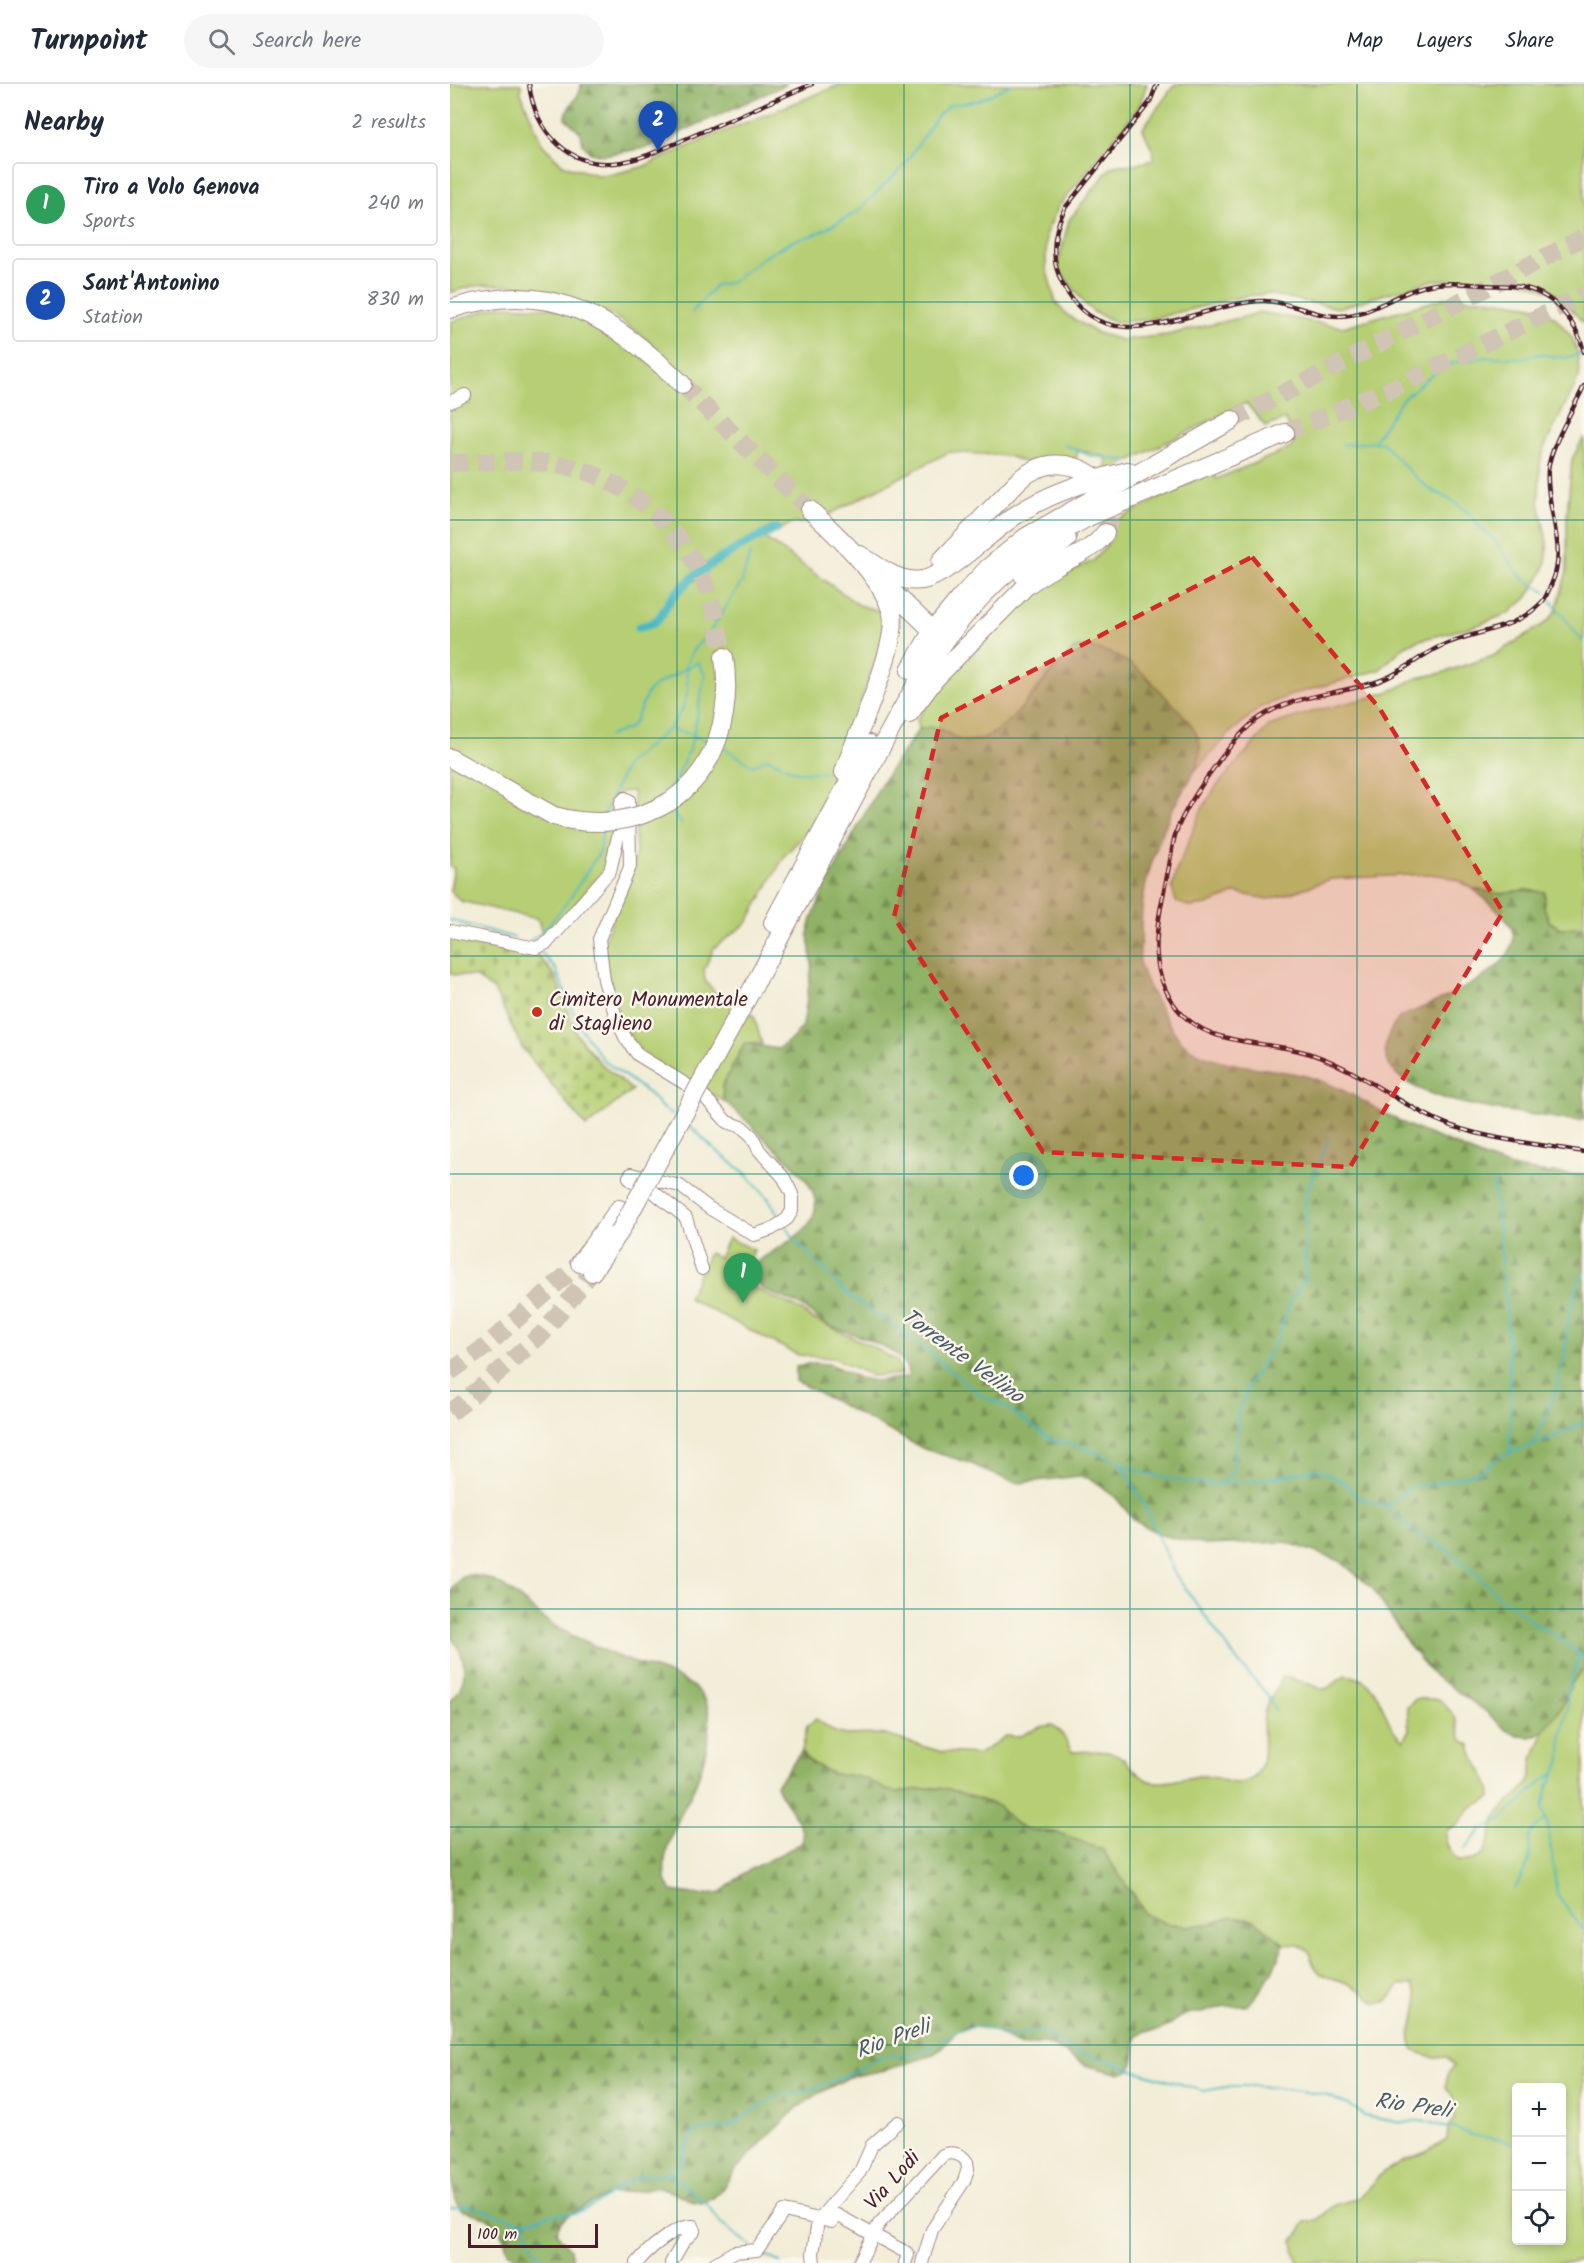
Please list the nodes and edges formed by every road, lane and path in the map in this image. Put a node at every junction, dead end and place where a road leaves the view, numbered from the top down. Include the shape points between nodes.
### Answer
1 (450, 309) edge
2 (682, 384) tunnel mouth
3 (465, 395) dead end
4 (450, 402) edge
5 (1232, 420) tunnel mouth
6 (1285, 433) tunnel mouth
7 (1150, 466) junction
8 (1201, 468) junction
9 (1093, 476) dead end
10 (810, 510) tunnel mouth
11 (1105, 532) tunnel mouth
12 (872, 566) junction
13 (927, 625) dead end
14 (970, 625) dead end
15 (724, 657) tunnel mouth
16 (450, 758) edge
17 (868, 772) junction
18 (829, 818) junction
19 (450, 931) edge
20 (751, 976) junction
21 (586, 1267) tunnel mouth
22 (702, 1269) dead end
23 (898, 2122) dead end
24 (818, 2220) junction
25 (873, 2234) junction
26 (637, 2263) edge
27 (670, 2263) edge
28 (715, 2263) edge
29 (814, 2263) edge
30 (859, 2263) edge
31 (905, 2263) edge
32 (922, 2263) edge

1 - 2 highway via 502,298 562,304 620,331
3 - 4 street
5 - 7 highway
6 - 8 highway
7 - 12 highway via 1104,477 1039,502 928,579 908,580
7 - 18 highway via 1026,537 961,597 931,633
8 - 14 highway via 1069,537
8 - 17 highway via 1072,525 1027,554 998,579 971,606 932,657
9 - 12 highway via 1062,464 1032,470 935,566 910,574
10 - 12 highway
11 - 17 highway via 1093,547 1025,587 966,646 935,679
12 - 13 highway
12 - 18 highway via 890,607 893,632
15 - 16 highway, bridge via 728,691 725,713 709,758 696,778 669,802 636,817 589,822 554,816
17 - 20 highway
18 - 20 highway
19 - 22 street via 536,948 548,943 610,871 621,802 623,798 630,802 630,867 599,942 604,980 617,1020 638,1055 702,1094 723,1119 752,1136 784,1178 793,1208 787,1219 769,1232 749,1233 680,1186 631,1174 630,1180 655,1192 686,1218
20 - 21 highway via 631,1190 613,1230
23 - 24 street via 872,2145 860,2172
24 - 25 street via 832,2222 837,2214
24 - 28 street via 784,2211 757,2250 734,2252
24 - 29 street
25 - 30 street, Via Lodi
25 - 31 street via 907,2253
25 - 32 street, Via Lodi via 944,2155 958,2154 967,2162 967,2175 932,2230
26 - 27 street via 657,2243 683,2227 693,2226 694,2231

